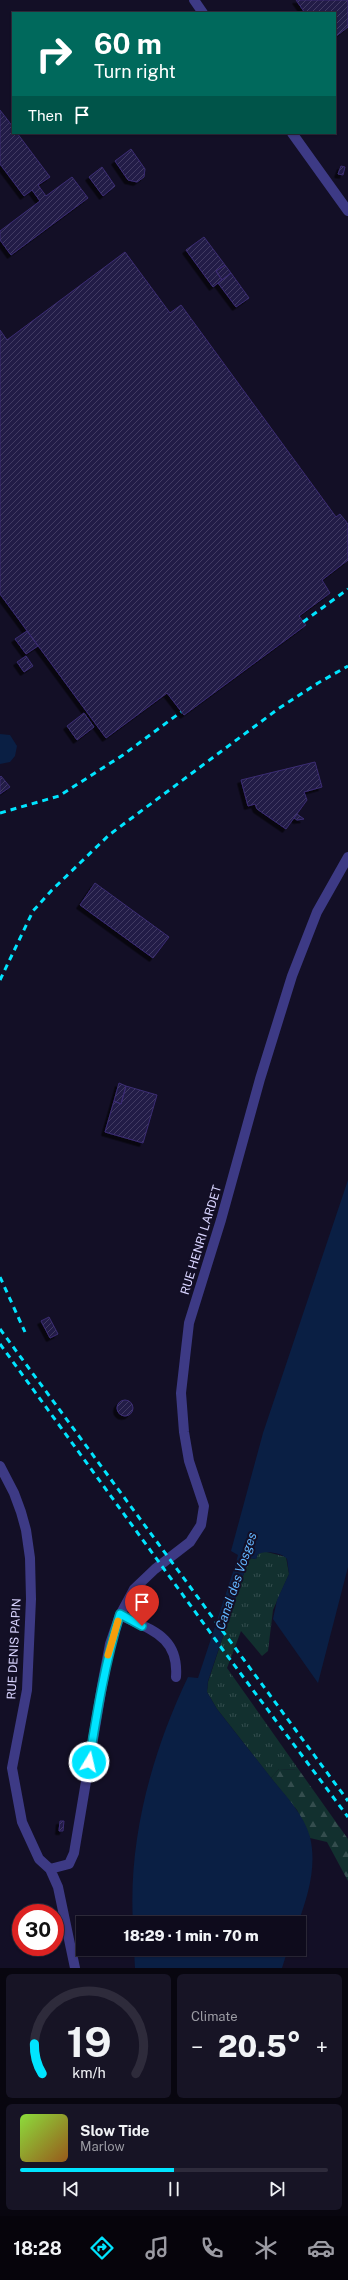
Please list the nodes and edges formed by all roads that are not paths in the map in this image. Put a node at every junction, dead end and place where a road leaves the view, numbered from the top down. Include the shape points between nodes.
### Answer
1 (194, 0) edge
2 (202, 12) edge
3 (293, 134) edge
4 (348, 211) edge
5 (348, 857) edge
6 (0, 1466) edge
7 (120, 1614) junction
8 (176, 1677) dead end
9 (50, 1870) junction
10 (75, 1968) edge

1 - 2 street
3 - 4 street
5 - 7 street, RUE HENRI LARDET via 317,912 292,976 190,1323 181,1392 189,1461 204,1506 201,1525 190,1542 134,1589
6 - 9 street, RUE DENIS PAPIN via 21,1512 30,1558 27,1690 12,1768 22,1822 39,1859
7 - 8 street via 163,1637 175,1652
7 - 9 street, RUE HENRI LARDET via 110,1644 74,1853 69,1864
9 - 10 street, RUE DENIS PAPIN via 58,1886

